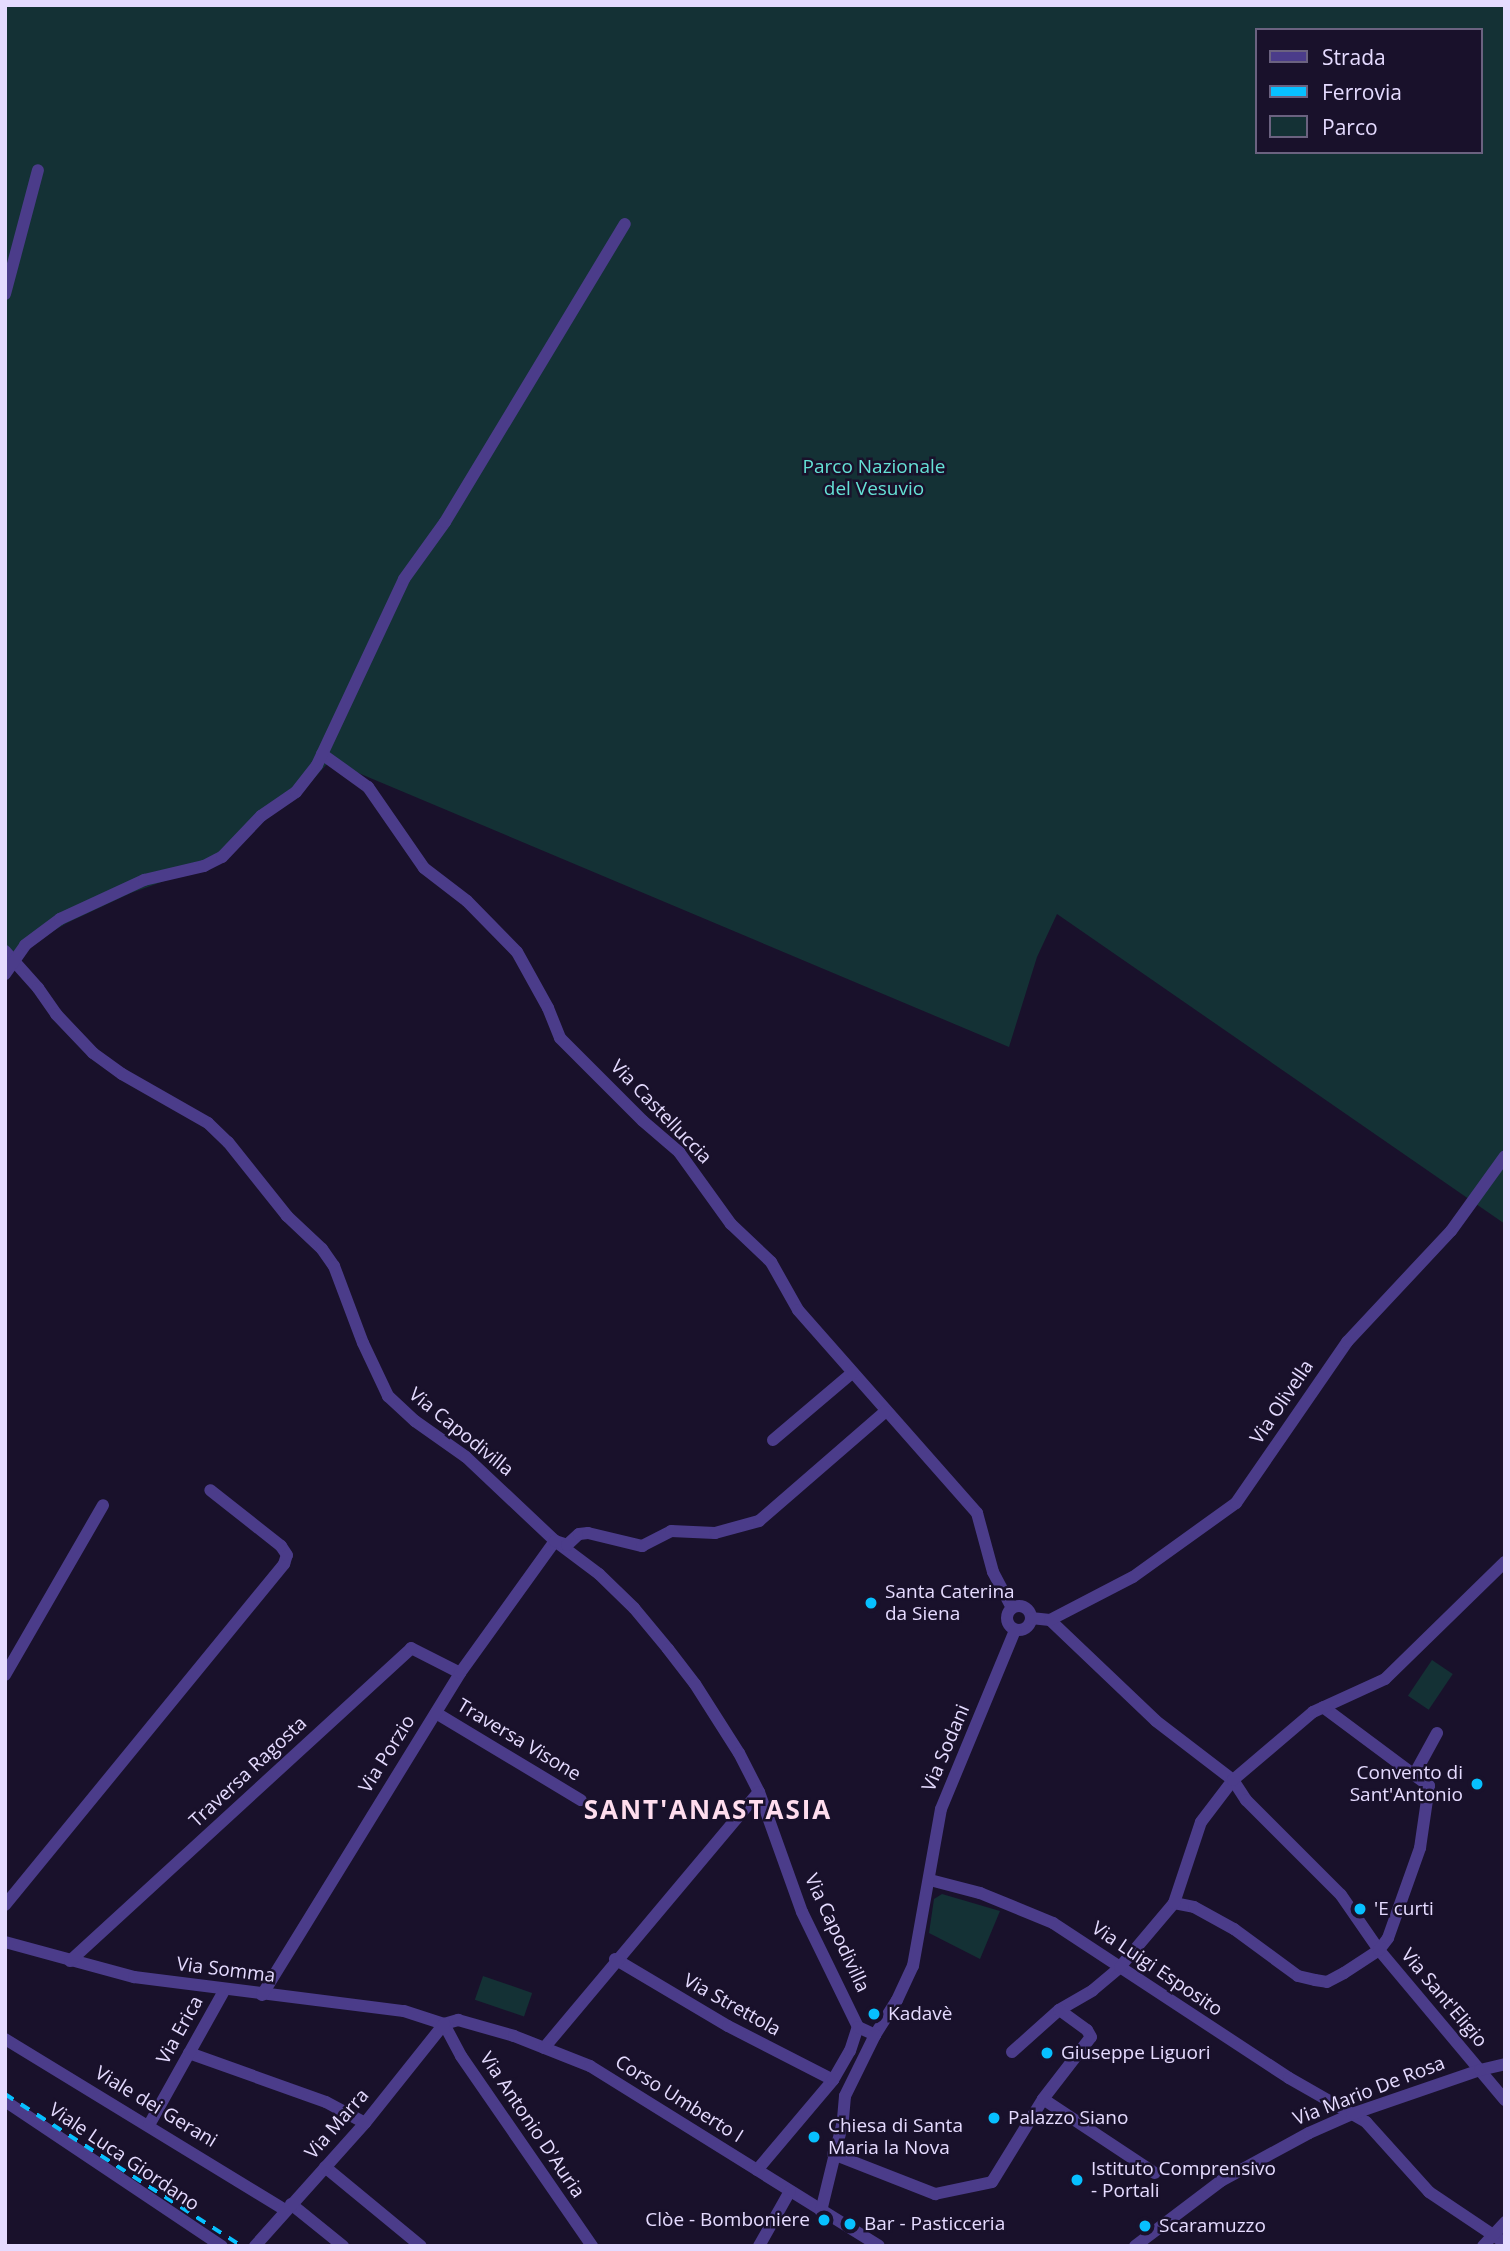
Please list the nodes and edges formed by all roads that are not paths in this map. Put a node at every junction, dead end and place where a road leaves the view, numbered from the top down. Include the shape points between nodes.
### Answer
1 (38, 170) dead end
2 (625, 224) dead end
3 (5, 294) edge
4 (322, 754) junction
5 (10, 955) edge
6 (5, 974) edge
7 (1505, 1156) edge
8 (852, 1373) junction
9 (885, 1412) junction
10 (773, 1440) dead end
11 (210, 1490) dead end
12 (103, 1504) dead end
13 (555, 1541) junction
14 (1505, 1562) edge
15 (1013, 1608) junction
16 (1031, 1618) junction
17 (1049, 1620) junction
18 (1015, 1630) junction
19 (460, 1673) junction
20 (5, 1675) edge
21 (1323, 1707) junction
22 (436, 1713) junction
23 (1437, 1733) dead end
24 (1414, 1775) junction
25 (1233, 1780) junction
26 (759, 1792) junction
27 (581, 1800) dead end
28 (930, 1880) junction
29 (1174, 1903) junction
30 (5, 1905) edge
31 (5, 1942) edge
32 (1378, 1950) junction
33 (615, 1959) junction
34 (70, 1961) junction
35 (1120, 1967) junction
36 (224, 1991) junction
37 (262, 1995) junction
38 (1059, 2010) junction
39 (444, 2024) junction
40 (858, 2027) junction
41 (875, 2035) junction
42 (5, 2039) edge
43 (544, 2048) junction
44 (1012, 2052) dead end
45 (189, 2053) junction
46 (1505, 2064) edge
47 (1480, 2070) junction
48 (833, 2080) junction
49 (1044, 2099) junction
50 (1505, 2100) edge
51 (5, 2101) edge
52 (1352, 2114) junction
53 (365, 2123) junction
54 (149, 2125) junction
55 (833, 2154) junction
56 (325, 2167) junction
57 (757, 2170) junction
58 (1156, 2173) dead end
59 (790, 2191) junction
60 (288, 2207) junction
61 (821, 2211) junction
62 (1505, 2222) edge
63 (1500, 2238) edge
64 (222, 2246) edge
65 (255, 2246) edge
66 (343, 2246) edge
67 (421, 2246) edge
68 (592, 2246) edge
69 (760, 2246) edge
70 (879, 2246) edge
71 (1135, 2246) edge
72 (1483, 2246) edge

1 - 3 street
2 - 4 street via 460,498 404,579
4 - 5 street via 296,792 261,816 222,857 204,866 144,880 60,919
4 - 8 street, Via Castelluccia via 368,787 424,868 467,901 517,952 560,1038 679,1152 731,1224 771,1262 798,1310
5 - 6 street
5 - 13 street, Via Capodivilla via 93,1053 208,1123 228,1142 334,1266 388,1396 466,1457
7 - 17 street, Via Olivella via 1451,1231 1347,1342 1236,1503 1133,1577
8 - 9 street, Via Castelluccia
8 - 10 street
9 - 13 street via 759,1521 715,1533 671,1531 642,1546 588,1532 567,1545
9 - 15 street, Via Castelluccia via 977,1513 998,1583
11 - 30 street via 281,1546 287,1555 284,1564
12 - 20 street
13 - 19 street, Via Porzio
13 - 26 street, Via Capodivilla via 626,1599 668,1649 695,1684
14 - 21 street via 1385,1679
15 - 16 street via 1023,1607
15 - 18 street via 1007,1618
16 - 17 street
16 - 18 street via 1026,1628
17 - 25 street, Via Sant'Eligio via 1149,1714
18 - 28 street, Via Sodani via 941,1809
19 - 22 street, Via Porzio
19 - 34 street, Traversa Ragosta via 411,1648
21 - 24 street
21 - 25 street via 1269,1746
22 - 27 street, Traversa Visone
22 - 37 street, Via Porzio
23 - 24 street
24 - 32 street via 1429,1786 1420,1848 1396,1920
25 - 29 street via 1206,1813
25 - 32 street, Via Sant'Eligio via 1246,1800 1341,1895
26 - 33 street
26 - 40 street, Via Capodivilla via 802,1912
28 - 35 street, Via Luigi Esposito via 1053,1923
28 - 41 street, Via Sodani via 908,1980
29 - 32 street via 1194,1907 1234,1929 1298,1976 1315,1980 1327,1982
29 - 35 street
31 - 34 street, Via Somma
32 - 47 street, Via Sant'Eligio
33 - 43 street
33 - 48 street, Via Strettola
34 - 36 street, Via Somma
35 - 38 street
35 - 52 street, Via Luigi Esposito via 1277,2071
36 - 37 street, Via Somma
36 - 45 street, Via Erica
37 - 39 street, Via Somma via 404,2011
38 - 44 street
38 - 49 street via 1091,2037
39 - 43 street, Corso Umberto I via 458,2020
39 - 53 street, Via Marra
39 - 68 street, Via Antonio D'Auria via 461,2056
40 - 41 street
40 - 48 street
41 - 55 street, Via Sodani via 845,2096
42 - 54 street, Viale dei Gerani
43 - 57 street, Corso Umberto I via 590,2066
45 - 53 street via 326,2102
45 - 54 street, Via Erica
46 - 47 street, Via Mario De Rosa
47 - 50 street, Via Sant'Eligio
47 - 52 street, Via Mario De Rosa
48 - 57 street
49 - 55 street via 992,2182 935,2194
49 - 58 street
51 - 64 street, Viale Luca Giordano
52 - 63 street, Via Luigi Esposito via 1366,2122 1448,2208
52 - 71 street, Via Mario De Rosa via 1233,2174
53 - 56 street, Via Marra
54 - 60 street, Viale dei Gerani
55 - 61 street, Via Sodani
56 - 60 street, Via Marra
56 - 67 street
57 - 59 street, Corso Umberto I
59 - 61 street, Corso Umberto I
59 - 69 street
60 - 65 street, Via Marra
60 - 66 street, Viale dei Gerani
61 - 70 street, Corso Umberto I
62 - 63 street
63 - 72 street

